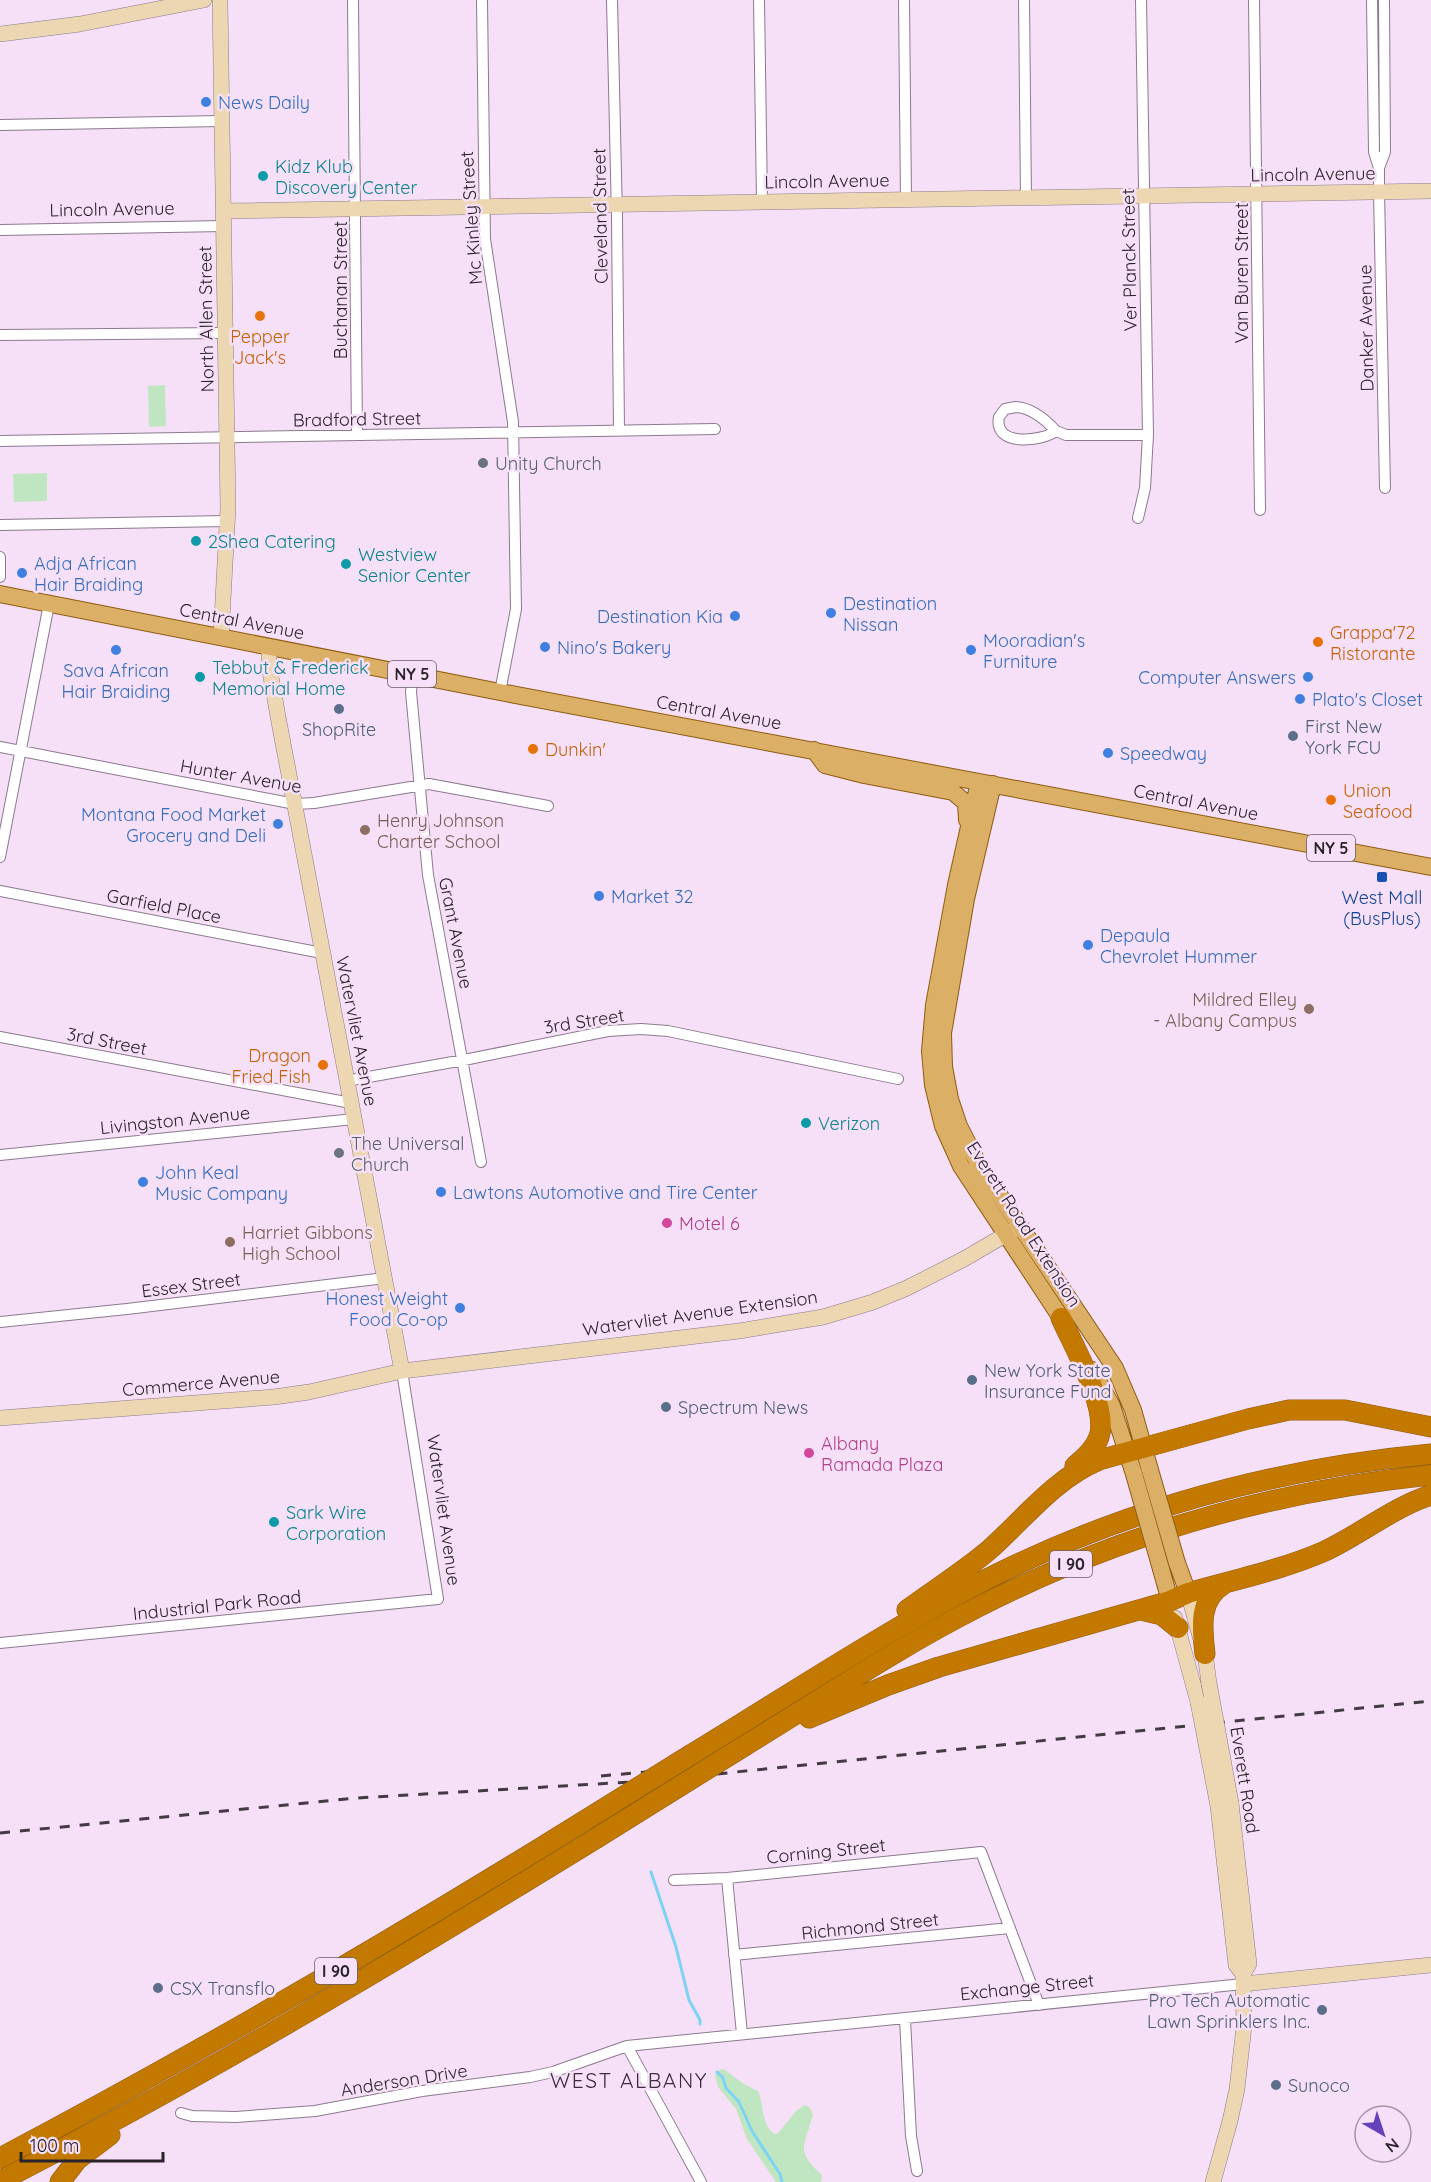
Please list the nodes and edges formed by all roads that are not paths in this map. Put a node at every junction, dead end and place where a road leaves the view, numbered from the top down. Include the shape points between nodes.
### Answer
1 (204, 0) edge
2 (220, 0) edge
3 (353, 0) edge
4 (482, 0) edge
5 (612, 0) edge
6 (759, 0) edge
7 (904, 0) edge
8 (1024, 0) edge
9 (1141, 0) edge
10 (1254, 0) edge
11 (1372, 0) edge
12 (1383, 0) edge
13 (0, 34) edge
14 (1372, 38) junction
15 (1384, 38) junction
16 (222, 121) junction
17 (0, 125) edge
18 (1379, 168) junction
19 (1431, 191) edge
20 (1379, 192) junction
21 (1257, 194) junction
22 (1145, 196) junction
23 (1026, 198) junction
24 (906, 200) junction
25 (762, 202) junction
26 (617, 204) junction
27 (484, 206) junction
28 (356, 208) junction
29 (224, 219) junction
30 (0, 230) edge
31 (225, 333) junction
32 (0, 335) edge
33 (715, 429) dead end
34 (619, 431) junction
35 (1056, 431) junction
36 (514, 433) junction
37 (357, 435) junction
38 (1148, 435) junction
39 (227, 437) junction
40 (0, 441) edge
41 (1385, 488) dead end
42 (1260, 510) dead end
43 (1138, 518) dead end
44 (228, 521) junction
45 (0, 525) edge
46 (0, 557) edge
47 (0, 577) edge
48 (0, 594) edge
49 (49, 604) junction
50 (220, 637) junction
51 (269, 647) junction
52 (413, 674) junction
53 (500, 692) junction
54 (0, 747) edge
55 (814, 750) junction
56 (21, 751) junction
57 (986, 783) junction
58 (420, 785) junction
59 (1062, 796) junction
60 (295, 804) junction
61 (548, 806) dead end
62 (967, 836) junction
63 (0, 857) edge
64 (1431, 867) edge
65 (0, 891) edge
66 (962, 924) junction
67 (322, 953) junction
68 (0, 1037) edge
69 (464, 1060) junction
70 (898, 1079) dead end
71 (346, 1081) junction
72 (351, 1103) junction
73 (354, 1119) junction
74 (0, 1155) edge
75 (481, 1162) dead end
76 (1013, 1230) junction
77 (385, 1278) junction
78 (1061, 1318) junction
79 (0, 1322) edge
80 (402, 1371) junction
81 (0, 1418) edge
82 (1431, 1427) edge
83 (1136, 1449) junction
84 (1431, 1454) edge
85 (1431, 1475) edge
86 (1431, 1495) edge
87 (1042, 1498) junction
88 (1237, 1578) junction
89 (1179, 1597) junction
90 (438, 1599) joint
91 (1138, 1610) junction
92 (1178, 1628) junction
93 (0, 1643) edge
94 (1205, 1654) junction
95 (762, 1711) junction
96 (746, 1745) junction
97 (1225, 1804) junction
98 (727, 1878) junction
99 (675, 1881) dead end
100 (1010, 1928) junction
101 (734, 1955) junction
102 (1431, 1965) edge
103 (1243, 1979) junction
104 (1039, 2005) junction
105 (905, 2019) junction
106 (741, 2034) junction
107 (627, 2046) junction
108 (223, 2059) junction
109 (182, 2113) dead end
110 (0, 2158) edge
111 (917, 2171) dead end
112 (0, 2181) edge
113 (60, 2182) edge
114 (701, 2182) edge
115 (1213, 2182) edge

1 - 13 street via 69,26
2 - 16 street, North Allen Street
3 - 28 street, Buchanan Street
4 - 27 street, Mc Kinley Street
5 - 26 street, Cleveland Street
6 - 25 street
7 - 24 street
8 - 23 street
9 - 22 street, Ver Planck Street
10 - 21 street, Van Buren Street
11 - 14 street, Danker Avenue
12 - 15 street, Danker Avenue
14 - 15 street
14 - 18 street, Danker Avenue via 1374,152
15 - 18 street, Danker Avenue via 1385,152
16 - 17 street
16 - 29 street, North Allen Street
18 - 20 street, Danker Avenue
19 - 20 street, Lincoln Avenue
20 - 21 street, Lincoln Avenue
20 - 41 street, Danker Avenue
21 - 22 street, Lincoln Avenue
21 - 42 street, Van Buren Street
22 - 23 street, Lincoln Avenue
22 - 38 street, Ver Planck Street
23 - 24 street, Lincoln Avenue
24 - 25 street, Lincoln Avenue
25 - 26 street, Lincoln Avenue
26 - 27 street, Lincoln Avenue
26 - 34 street, Cleveland Street
27 - 28 street, Lincoln Avenue
27 - 36 street, Mc Kinley Street via 486,253
28 - 29 street, Lincoln Avenue
28 - 37 street, Buchanan Street
29 - 30 street, Lincoln Avenue
29 - 31 street, North Allen Street
31 - 32 street
31 - 39 street, North Allen Street
33 - 34 street, Bradford Street
34 - 36 street, Bradford Street
35 - 35 street via 1024,408 1005,409 998,418 1002,432 1016,439 1040,438
35 - 38 street via 1066,435
36 - 37 street, Bradford Street
36 - 53 street, Mc Kinley Street via 516,613
37 - 39 street, Bradford Street
38 - 43 street, Ver Planck Street via 1145,488
39 - 40 street, Bradford Street
39 - 44 street, North Allen Street
44 - 45 street
44 - 50 street, North Allen Street
46 - 47 street
48 - 49 main road, Central Avenue / NY 5
49 - 50 main road, Central Avenue / NY 5
49 - 56 street
50 - 51 main road, Central Avenue / NY 5
51 - 52 main road, Central Avenue / NY 5
51 - 60 street, Watervliet Avenue via 269,666
52 - 53 main road, Central Avenue / NY 5
52 - 58 street, Grant Avenue via 411,692
53 - 55 main road, Central Avenue / NY 5
54 - 56 street, Hunter Avenue
55 - 57 main road, Central Avenue / NY 5
55 - 62 main road via 825,765 953,792 966,803
56 - 60 street, Hunter Avenue
56 - 63 street
57 - 59 main road, Central Avenue / NY 5
57 - 62 main road, Everett Road Extension
57 - 66 main road, Everett Road Extension
58 - 60 street, Hunter Avenue
58 - 61 street, Hunter Avenue
58 - 69 street, Grant Avenue via 428,875
59 - 64 main road, Central Avenue / NY 5
59 - 66 main road via 1014,794 994,806 970,912
60 - 67 street, Watervliet Avenue
62 - 76 main road, Everett Road Extension via 931,1029 933,1084 955,1155 971,1183
65 - 67 street, Garfield Place
66 - 76 main road, Everett Road Extension via 943,1033 947,1084 965,1139
67 - 71 street, Watervliet Avenue
68 - 72 street, 3rd Street
69 - 70 street, 3rd Street via 608,1031 640,1029 668,1031
69 - 71 street, 3rd Street
69 - 75 street, Grant Avenue
71 - 72 street, Watervliet Avenue
72 - 73 street, Watervliet Avenue
73 - 74 street, Livingston Avenue
73 - 77 street, Watervliet Avenue
76 - 78 main road, Everett Road Extension
76 - 80 street, Watervliet Avenue Extension via 907,1288 823,1317 739,1331
76 - 83 main road, Everett Road Extension via 1114,1368 1133,1410
77 - 79 street, Essex Street
77 - 80 street, Watervliet Avenue
78 - 83 main road, Everett Road Extension
78 - 87 highway via 1098,1401 1100,1432 1093,1448
80 - 81 street, Commerce Avenue via 274,1398
80 - 90 street, Watervliet Avenue
82 - 83 highway via 1345,1410 1299,1409
83 - 87 highway via 1077,1470
83 - 89 main road, Everett Road Extension, bridge
84 - 95 highway, I 90 via 1345,1464 1263,1480 1106,1527 950,1598
85 - 96 highway, I 90 via 1348,1485 1257,1503 1180,1524 1078,1561 939,1628
86 - 88 highway via 1323,1552
87 - 95 highway via 974,1562
88 - 89 highway
88 - 94 highway via 1214,1590 1205,1606
89 - 91 highway
89 - 92 street, Everett Road
89 - 94 street, Everett Road
90 - 93 street, Industrial Park Road
91 - 92 highway via 1162,1614
91 - 96 highway via 913,1675
92 - 97 street, Everett Road, bridge
94 - 97 street, Everett Road, bridge
95 - 110 highway, I 90, bridge via 294,1995
96 - 108 highway, I 90, bridge via 413,1950
97 - 103 street, Everett Road via 1249,1964
98 - 99 street, Corning Street
98 - 100 street, Corning Street via 981,1852
98 - 101 street
100 - 101 street, Richmond Street
100 - 104 street
101 - 106 street
102 - 103 street, Exchange Street
103 - 104 street, Exchange Street
103 - 115 street, Everett Road via 1244,2026 1237,2089
104 - 105 street, Exchange Street
105 - 106 street, Exchange Street
105 - 111 street via 911,2136
106 - 107 street, Exchange Street
107 - 109 street, Anderson Drive via 530,2077 422,2091 330,2109 236,2117
107 - 114 street
108 - 112 highway, I 90
108 - 113 highway via 99,2142 77,2160

